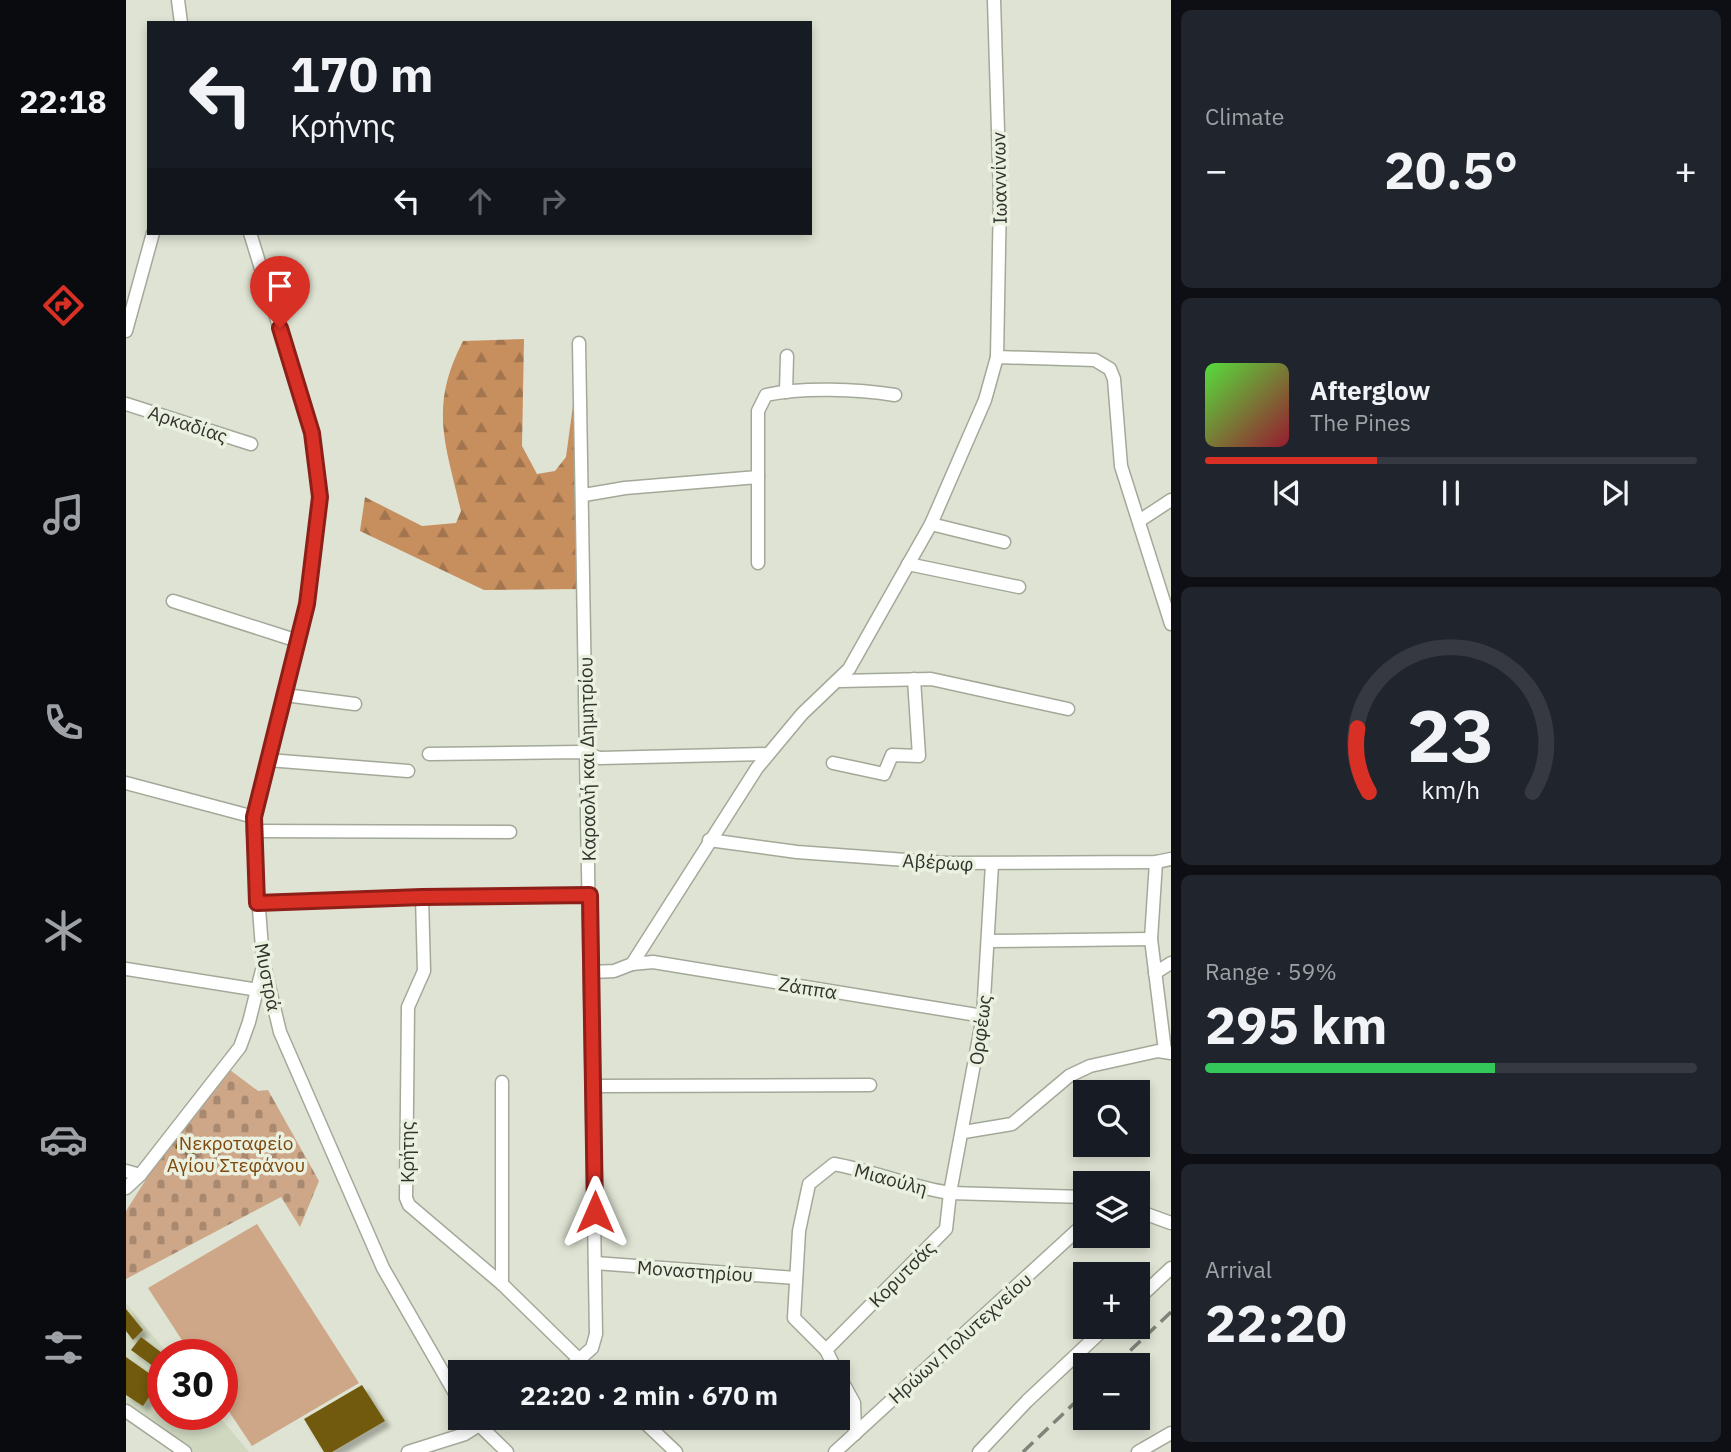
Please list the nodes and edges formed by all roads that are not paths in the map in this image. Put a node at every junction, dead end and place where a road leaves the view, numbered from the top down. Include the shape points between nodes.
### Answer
1 (178, 0) edge
2 (994, 0) edge
3 (181, 21) edge
4 (152, 235) edge
5 (251, 235) edge
6 (126, 331) edge
7 (579, 343) dead end
8 (787, 356) dead end
9 (997, 357) junction
10 (786, 393) junction
11 (895, 395) dead end
12 (126, 404) edge
13 (251, 444) dead end
14 (758, 477) junction
15 (584, 495) junction
16 (1171, 500) edge
17 (1139, 521) junction
18 (930, 524) junction
19 (1004, 542) dead end
20 (758, 563) dead end
21 (908, 564) junction
22 (1019, 587) dead end
23 (173, 601) dead end
24 (1171, 625) edge
25 (299, 640) junction
26 (914, 679) junction
27 (839, 681) junction
28 (285, 695) junction
29 (355, 704) dead end
30 (1068, 709) dead end
31 (429, 754) dead end
32 (768, 754) junction
33 (587, 755) junction
34 (268, 760) junction
35 (833, 763) dead end
36 (408, 771) dead end
37 (126, 783) edge
38 (254, 817) junction
39 (253, 831) junction
40 (510, 832) dead end
41 (709, 840) junction
42 (1165, 860) edge
43 (992, 864) junction
44 (590, 895) junction
45 (422, 897) junction
46 (257, 903) junction
47 (1152, 939) junction
48 (988, 941) junction
49 (263, 961) junction
50 (1171, 963) edge
51 (632, 964) junction
52 (126, 969) edge
53 (592, 972) junction
54 (1155, 973) junction
55 (258, 990) junction
56 (984, 1016) junction
57 (1168, 1052) edge
58 (502, 1082) dead end
59 (870, 1085) dead end
60 (594, 1086) junction
61 (964, 1132) junction
62 (126, 1171) edge
63 (140, 1175) junction
64 (126, 1188) edge
65 (950, 1193) junction
66 (1073, 1197) edge
67 (1150, 1215) edge
68 (1171, 1223) edge
69 (1073, 1234) edge
70 (595, 1263) junction
71 (1171, 1268) edge
72 (796, 1278) junction
73 (502, 1284) junction
74 (1150, 1287) edge
75 (1093, 1339) edge
76 (825, 1350) junction
77 (580, 1360) edge
78 (582, 1360) edge
79 (831, 1360) edge
80 (448, 1381) edge
81 (850, 1396) edge
82 (126, 1411) edge
83 (464, 1430) edge
84 (488, 1430) edge
85 (653, 1430) edge
86 (1171, 1433) edge
87 (855, 1434) junction
88 (185, 1452) edge
89 (408, 1452) edge
90 (507, 1452) edge
91 (676, 1452) edge
92 (835, 1452) edge
93 (979, 1452) edge
94 (1138, 1452) edge

1 - 3 street
2 - 9 street, Ιωαννίνων via 1000,196
4 - 6 street
5 - 25 street, Μυστρά via 312,433 320,497 312,576
7 - 15 street, Καραολή και Δημητρίου
8 - 10 street
9 - 17 street via 1095,359 1110,369 1121,467
9 - 18 street, Ιωαννίνων via 985,400
10 - 11 street via 871,391
10 - 14 street via 766,395 761,401
12 - 13 street, Αρκαδίας
14 - 15 street
14 - 20 street
15 - 33 street, Καραολή και Δημητρίου
16 - 17 street
17 - 24 street
18 - 19 street
18 - 21 street, Ιωαννίνων
21 - 22 street
21 - 27 street, Ιωαννίνων
23 - 25 street
25 - 28 street, Μυστρά
26 - 27 street
26 - 30 street via 930,678
26 - 35 street via 919,755 891,755 884,774
27 - 32 street, Ιωαννίνων via 802,714
28 - 29 street
28 - 34 street, Μυστρά
31 - 33 street
32 - 33 street
32 - 41 street, Ιωαννίνων
33 - 44 street, Καραολή και Δημητρίου
34 - 36 street
34 - 38 street, Μυστρά
37 - 38 street
38 - 39 street, Μυστρά
39 - 40 street
39 - 46 street, Μυστρά
41 - 43 street, Αβέρωφ via 837,856
41 - 51 street, Ιωαννίνων
42 - 43 street, Αβέρωφ
42 - 47 street
43 - 48 street, Ορφέως
44 - 45 street
44 - 53 street, Καραολή και Δημητρίου
45 - 46 street
45 - 73 street, Κρήτης via 424,971 408,1007 406,1198
46 - 49 street, Μυστρά
47 - 48 street
47 - 54 street
48 - 56 street, Ορφέως
49 - 55 street
49 - 80 street, Μυστρά via 280,1032 344,1182 383,1268
50 - 54 street
51 - 53 street, Ζάππα
51 - 56 street, Ζάππα via 653,962
52 - 55 street
53 - 60 street, Καραολή και Δημητρίου
54 - 57 street
55 - 63 street via 240,1047
56 - 61 street, Ορφέως
57 - 61 street via 1101,1062 1077,1071 1012,1124
58 - 73 street
59 - 60 street
60 - 70 street, Καραολή και Δημητρίου
61 - 65 street, Ορφέως
62 - 63 street
63 - 64 street
65 - 66 street
65 - 72 street, Μιαούλη via 834,1164 809,1184
65 - 76 street, Κορυτσάς via 946,1229
67 - 68 street
69 - 87 street, Ηρώων Πολυτεχνείου
70 - 72 street, Μοναστηρίου
70 - 78 street, Καραολή και Δημητρίου via 595,1341
71 - 74 street
72 - 76 street via 794,1318
73 - 77 street, Κρήτης
75 - 93 street
76 - 79 street
81 - 87 street
82 - 88 street
83 - 89 street via 447,1441
84 - 90 street
85 - 91 street
86 - 94 street
87 - 92 street, Ηρώων Πολυτεχνείου

